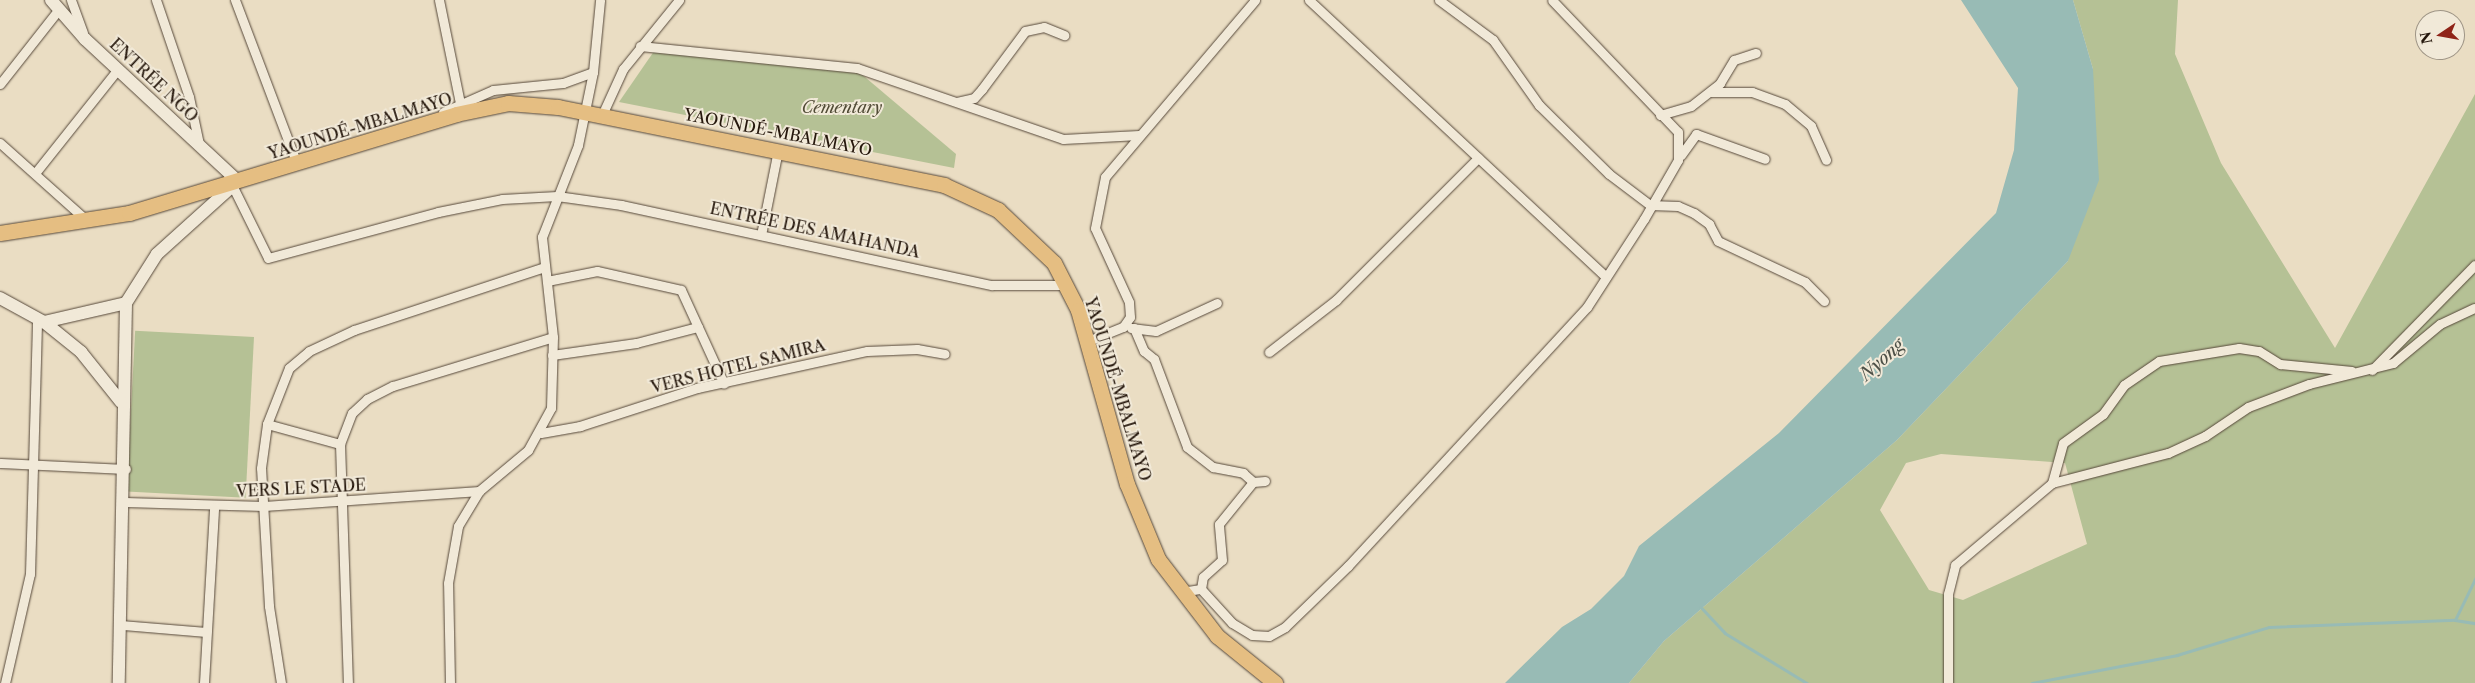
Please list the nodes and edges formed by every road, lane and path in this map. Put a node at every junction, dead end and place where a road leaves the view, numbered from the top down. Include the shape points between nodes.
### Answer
1 (71, 0) edge
2 (156, 0) edge
3 (235, 0) edge
4 (439, 0) edge
5 (600, 0) edge
6 (679, 0) edge
7 (1255, 0) edge
8 (1309, 0) edge
9 (1439, 0) edge
10 (1552, 0) edge
11 (55, 5) edge
12 (1064, 35) dead end
13 (85, 39) junction
14 (640, 46) junction
15 (1756, 53) dead end
16 (118, 69) junction
17 (593, 72) junction
18 (0, 84) edge
19 (1712, 92) junction
20 (956, 102) junction
21 (460, 103) junction
22 (583, 112) junction
23 (1660, 115) junction
24 (602, 116) junction
25 (423, 125) junction
26 (1139, 135) junction
27 (0, 143) edge
28 (199, 144) junction
29 (778, 150) junction
30 (1478, 158) junction
31 (1765, 159) dead end
32 (1678, 160) junction
33 (1826, 160) dead end
34 (297, 164) junction
35 (36, 172) junction
36 (235, 183) junction
37 (556, 196) junction
38 (1650, 205) junction
39 (86, 220) junction
40 (0, 232) edge
41 (761, 235) junction
42 (2475, 265) edge
43 (544, 267) junction
44 (1606, 277) junction
45 (547, 281) junction
46 (1067, 285) junction
47 (0, 298) edge
48 (1824, 301) dead end
49 (126, 303) junction
50 (1217, 303) dead end
51 (2475, 308) edge
52 (41, 320) junction
53 (698, 327) junction
54 (1123, 327) junction
55 (1134, 328) junction
56 (553, 337) junction
57 (1088, 341) junction
58 (1269, 352) dead end
59 (945, 354) dead end
60 (552, 355) junction
61 (2371, 370) junction
62 (724, 384) junction
63 (122, 402) junction
64 (267, 424) junction
65 (541, 433) junction
66 (340, 444) junction
67 (0, 463) edge
68 (36, 465) junction
69 (126, 469) junction
70 (1265, 481) dead end
71 (1253, 482) junction
72 (2052, 483) junction
73 (479, 491) junction
74 (125, 502) junction
75 (342, 502) junction
76 (264, 506) junction
77 (214, 507) junction
78 (1201, 590) junction
79 (1180, 592) junction
80 (122, 625) junction
81 (205, 632) junction
82 (5, 683) edge
83 (118, 683) edge
84 (204, 683) edge
85 (281, 683) edge
86 (348, 683) edge
87 (450, 683) edge
88 (1275, 683) edge
89 (1948, 683) edge

1 - 13 street
2 - 28 street via 189,97
3 - 34 street
4 - 21 street
5 - 17 street
6 - 14 street
7 - 26 street
8 - 30 street
9 - 38 street via 1493,40 1539,106 1610,174
10 - 23 street
11 - 13 street, ENTRÉE NGO
11 - 18 street
12 - 20 street via 1044,27 1025,31 978,94
13 - 16 street, ENTRÉE NGO
14 - 20 street via 857,68
14 - 24 street via 623,69
15 - 19 street via 1734,60
16 - 28 street, ENTRÉE NGO
16 - 35 street
17 - 21 street via 563,83 493,90
17 - 22 street
19 - 23 street via 1691,106
19 - 33 street via 1752,92 1785,104 1811,126
20 - 26 street via 1063,139
21 - 25 street
22 - 24 highway, YAOUNDÉ-MBALMAYO
22 - 25 highway, YAOUNDÉ-MBALMAYO via 508,103
22 - 37 street via 574,162
23 - 32 street via 1678,132
24 - 29 highway, YAOUNDÉ-MBALMAYO
25 - 34 highway, YAOUNDÉ-MBALMAYO
26 - 54 street via 1104,177 1095,214 1098,240 1129,302 1130,317
27 - 35 street
28 - 36 street, ENTRÉE NGO
29 - 41 street
29 - 46 highway, YAOUNDÉ-MBALMAYO via 916,178 972,195 1022,228 1054,263
30 - 44 street
30 - 58 street via 1336,300
31 - 32 street via 1696,134
32 - 38 street
34 - 36 highway, YAOUNDÉ-MBALMAYO
35 - 39 street
36 - 37 street, ENTRÉE DES AMAHANDA via 264,254 274,258 438,212 502,199
36 - 39 highway, YAOUNDÉ-MBALMAYO via 129,213
36 - 49 street via 157,254
37 - 41 street, ENTRÉE DES AMAHANDA
37 - 43 street via 542,237
38 - 44 street
38 - 48 street via 1678,206 1694,213 1709,224 1718,241 1805,282
39 - 40 highway, YAOUNDÉ-MBALMAYO
41 - 46 street, ENTRÉE DES AMAHANDA via 992,285
42 - 61 street
43 - 45 street
43 - 64 street via 363,327 309,351 289,368
44 - 78 street via 1587,307 1526,374 1313,603 1285,627 1265,637 1245,632
45 - 53 street via 597,271 673,286 681,290
45 - 56 street
46 - 57 highway, YAOUNDÉ-MBALMAYO
47 - 52 street
49 - 52 street
49 - 63 street
50 - 55 street via 1156,331
51 - 61 street via 2440,324 2393,363
52 - 63 street via 81,352
52 - 68 street
53 - 60 street via 636,343
53 - 62 street
54 - 55 street
54 - 57 street
55 - 71 street via 1144,351 1154,359 1187,447 1213,468 1243,473
56 - 60 street
56 - 66 street via 393,386 367,398 352,413
57 - 79 highway, YAOUNDÉ-MBALMAYO via 1140,522
59 - 62 street, VERS HOTEL SAMIRA via 917,349 866,350
60 - 65 street via 551,408
61 - 72 street via 2309,384 2248,407 2205,436 2168,453
61 - 72 street via 2280,364 2259,351 2239,348 2159,361 2124,384 2103,414 2063,443
62 - 65 street, VERS HOTEL SAMIRA
63 - 69 street
64 - 66 street
64 - 76 street via 261,468
65 - 73 street via 513,465
66 - 75 street
67 - 68 street
68 - 69 street
68 - 82 street via 30,574
69 - 74 street
70 - 71 street
71 - 78 street via 1219,524 1222,560 1203,577
72 - 89 street via 1956,565 1948,594
73 - 75 street, VERS LE STADE
73 - 87 street via 458,526 452,548
74 - 77 street, VERS LE STADE
74 - 80 street
75 - 76 street, VERS LE STADE
75 - 86 street
76 - 77 street, VERS LE STADE
76 - 85 street via 269,606
77 - 81 street
78 - 79 street
79 - 88 highway, YAOUNDÉ-MBALMAYO via 1217,636
80 - 81 street
80 - 83 street
81 - 84 street

